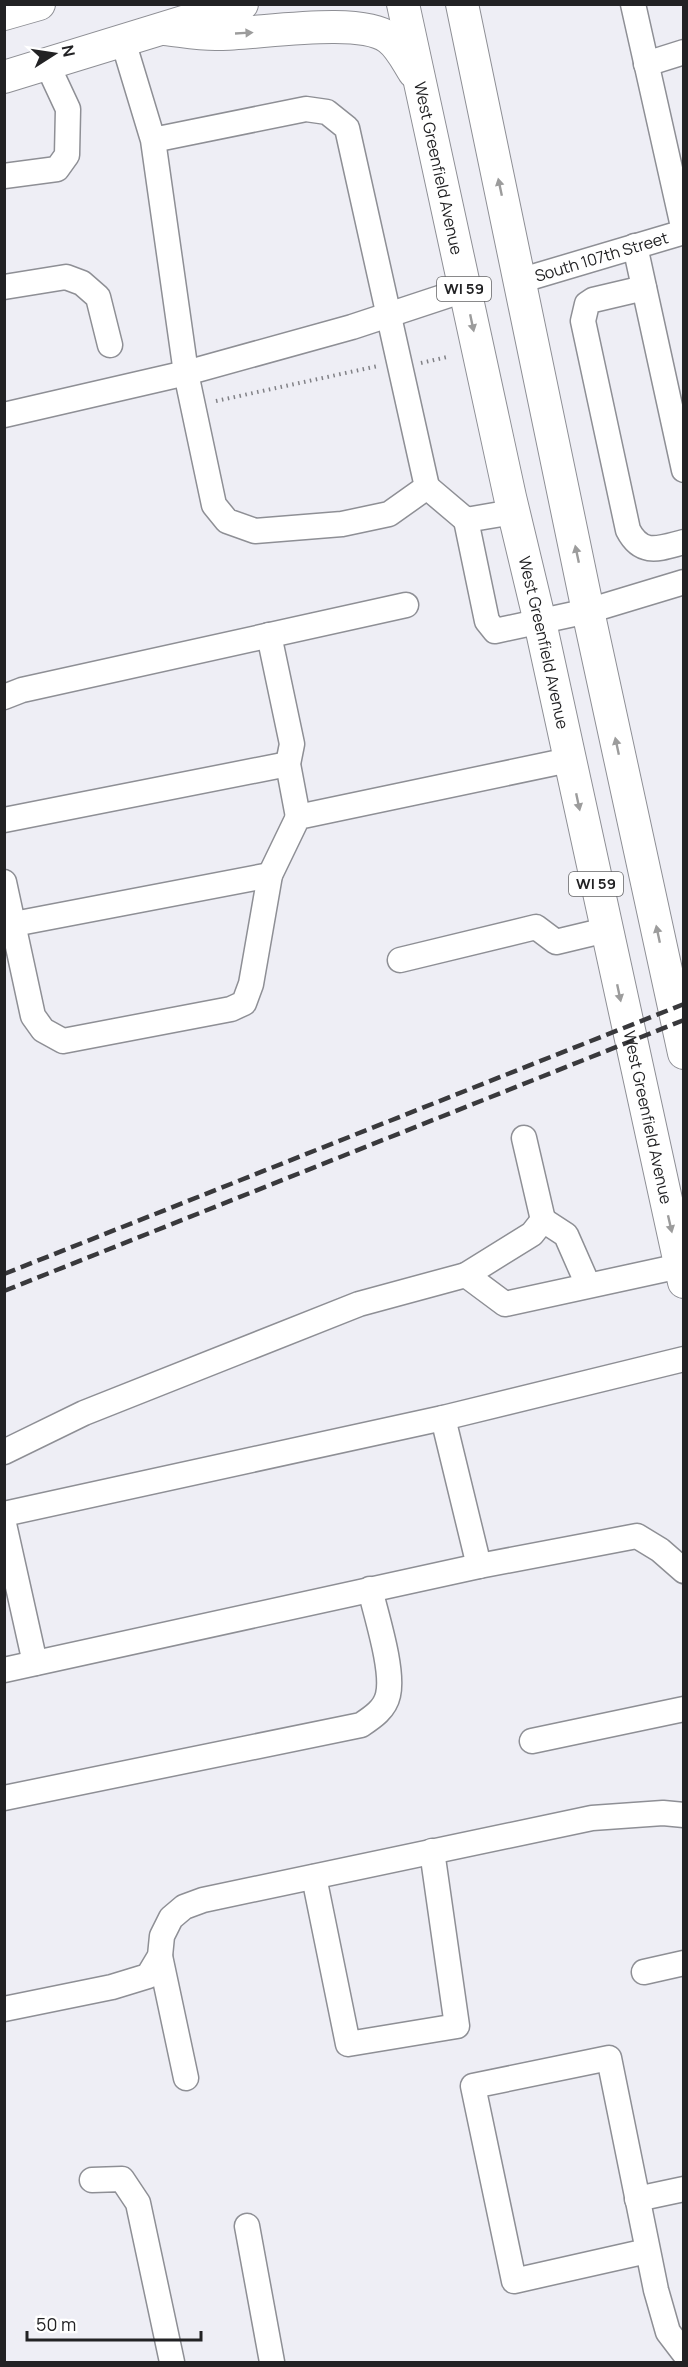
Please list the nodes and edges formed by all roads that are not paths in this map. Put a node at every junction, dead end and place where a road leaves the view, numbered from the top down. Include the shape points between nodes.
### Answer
1 (242, 4) edge
2 (403, 4) edge
3 (462, 4) edge
4 (633, 4) edge
5 (165, 29) junction
6 (123, 41) junction
7 (684, 52) edge
8 (47, 64) junction
9 (646, 64) junction
10 (4, 77) edge
11 (420, 81) junction
12 (153, 140) junction
13 (4, 176) edge
14 (684, 231) edge
15 (635, 246) junction
16 (519, 281) junction
17 (4, 287) edge
18 (644, 288) junction
19 (464, 290) junction
20 (389, 315) junction
21 (110, 345) dead end
22 (186, 373) junction
23 (4, 415) edge
24 (684, 470) edge
25 (427, 487) junction
26 (513, 512) junction
27 (466, 520) junction
28 (684, 542) edge
29 (684, 582) edge
30 (406, 606) dead end
31 (588, 611) junction
32 (540, 622) junction
33 (269, 635) junction
34 (4, 697) edge
35 (569, 760) junction
36 (288, 764) junction
37 (298, 817) junction
38 (4, 820) edge
39 (270, 875) junction
40 (4, 882) edge
41 (14, 924) junction
42 (606, 930) junction
43 (400, 960) dead end
44 (684, 1053) edge
45 (524, 1138) dead end
46 (543, 1220) junction
47 (682, 1274) edge
48 (466, 1275) junction
49 (588, 1285) junction
50 (684, 1359) edge
51 (443, 1418) junction
52 (4, 1452) edge
53 (4, 1514) edge
54 (4, 1524) edge
55 (479, 1566) junction
56 (684, 1571) edge
57 (370, 1589) junction
58 (35, 1663) junction
59 (4, 1670) edge
60 (684, 1709) edge
61 (532, 1741) dead end
62 (4, 1798) edge
63 (684, 1815) edge
64 (432, 1851) junction
65 (314, 1877) junction
66 (160, 1956) junction
67 (684, 1963) edge
68 (644, 1972) dead end
69 (4, 2009) edge
70 (186, 2078) dead end
71 (92, 2180) dead end
72 (684, 2189) edge
73 (637, 2199) junction
74 (247, 2226) dead end
75 (647, 2251) junction
76 (684, 2353) edge
77 (172, 2362) edge
78 (272, 2362) edge

1 - 5 main road
2 - 11 main road, West Greenfield Avenue / WI 59
16 -> 3 main road, WI 59
4 - 9 street
5 - 6 main road
5 -> 11 main road via 218,34 369,29 389,37
6 - 8 main road
6 - 12 street
7 - 9 street
8 - 10 main road
8 - 13 street via 68,109 67,155 57,169
9 - 14 street
11 - 19 main road, West Greenfield Avenue / WI 59
12 - 20 street via 306,109 327,112 348,128
12 - 22 street
14 - 15 street, South 107th Street
15 - 16 street, South 107th Street
15 - 18 street
31 -> 16 main road, WI 59
17 - 21 street via 66,277 82,283 98,297
18 - 24 street
18 - 28 street via 593,300 586,304 583,321 632,539 654,549
19 - 20 street
19 -> 26 main road, West Greenfield Avenue / WI 59
20 - 22 street
20 - 25 street
22 - 23 street
22 - 25 street via 214,505 227,521 255,531 342,524 389,514
25 - 27 street
26 - 27 street
26 - 32 main road, West Greenfield Avenue / WI 59
27 - 32 street via 487,621 495,631
29 - 31 street
30 - 33 street
31 - 32 street
44 -> 31 main road, WI 59
32 - 35 main road, West Greenfield Avenue / WI 59
33 - 34 street
33 - 36 street via 292,744
35 - 37 street
35 -> 42 main road, West Greenfield Avenue / WI 59
36 - 37 street
36 - 38 street
37 - 39 street
39 - 41 street
39 - 41 street via 251,984 244,1003 231,1009 63,1041 43,1030 33,1016
40 - 41 street
42 - 43 street via 556,942 536,927
42 -> 47 main road, West Greenfield Avenue / WI 59
45 - 46 street
46 - 48 street via 532,1234
46 - 49 street via 566,1235
47 - 49 street
48 - 49 street via 506,1304
48 - 52 street via 359,1304 84,1413
50 - 51 street
51 - 53 street
51 - 55 street
54 - 58 street
55 - 56 street via 637,1536
55 - 57 street
57 - 58 street
57 - 62 street via 390,1679 388,1697 378,1714 361,1725
58 - 59 street
60 - 61 street
63 - 64 street via 592,1818
64 - 65 street
64 - 65 street via 457,2026 348,2044
65 - 66 street via 184,1907 171,1918 162,1936
66 - 69 street via 147,1976
66 - 70 street
67 - 68 street
71 - 77 street via 122,2179 138,2203
72 - 73 street
73 - 75 street
73 - 75 street via 609,2058 473,2086 514,2281
74 - 78 street
75 - 76 street via 668,2332

